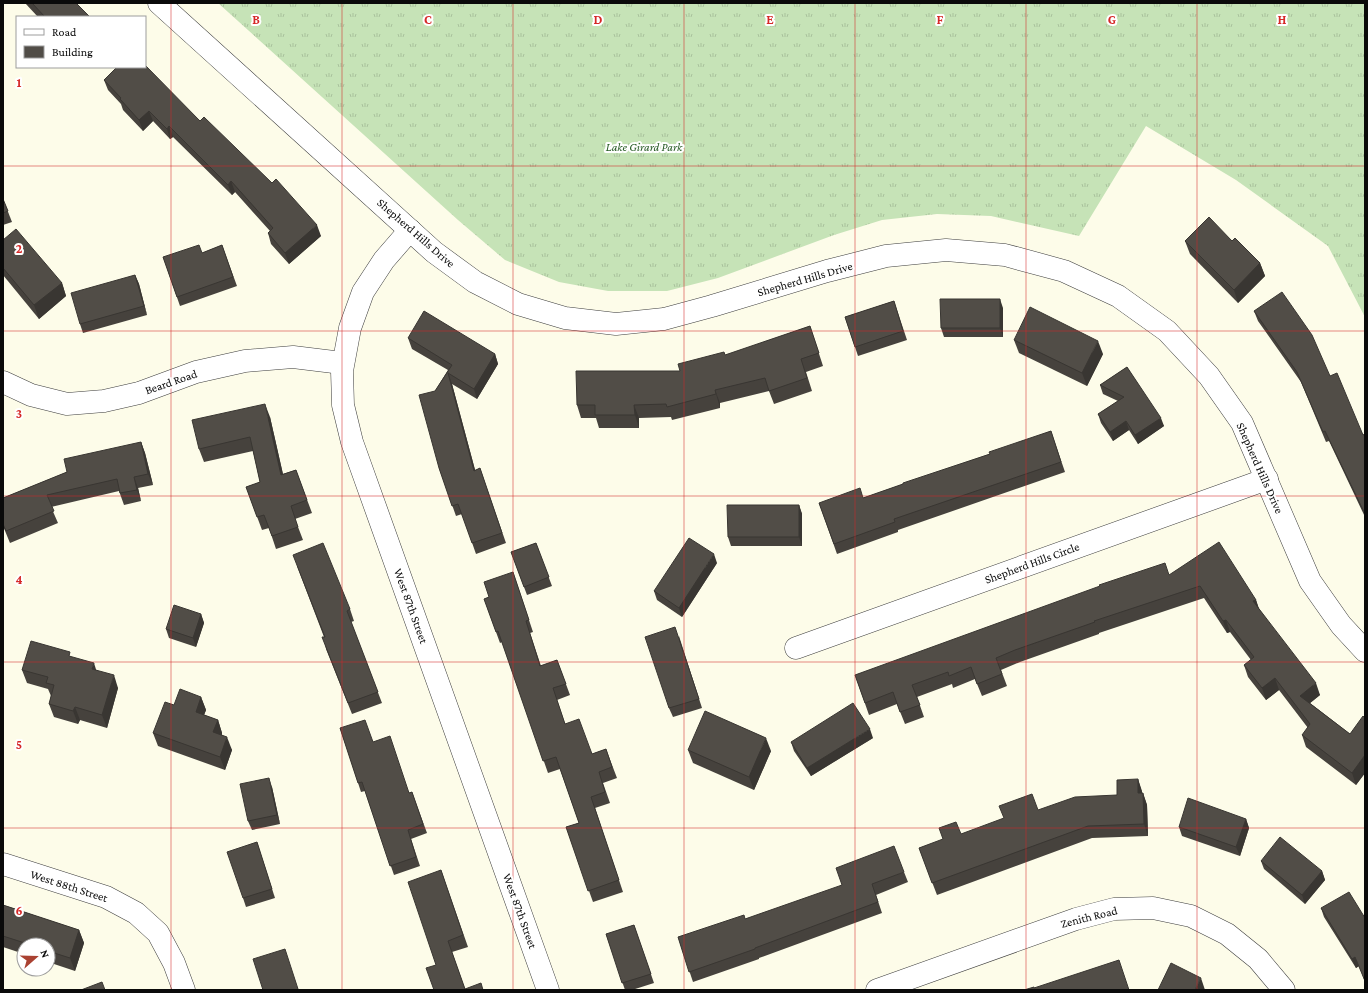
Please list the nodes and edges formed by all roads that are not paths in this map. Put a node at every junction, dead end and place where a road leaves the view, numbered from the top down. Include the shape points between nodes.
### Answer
1 (159, 3) edge
2 (410, 230) junction
3 (342, 363) junction
4 (3, 382) edge
5 (1267, 479) junction
6 (796, 648) dead end
7 (1365, 651) edge
8 (3, 864) edge
9 (184, 990) edge
10 (548, 990) edge
11 (877, 990) edge
12 (1284, 990) edge

1 - 2 street, Shepherd Hills Drive
2 - 3 street, West 87th Street via 384,260 363,292 350,328
2 - 5 street, Shepherd Hills Drive via 434,252 475,282 518,304 565,318 616,324 664,319 886,256 946,250 1005,255 1064,271 1118,296 1167,331 1209,376 1242,424
3 - 4 street, Beard Road via 293,357 245,361 196,372 132,395 104,401 67,404 31,395
3 - 10 street, West 87th Street via 344,405 352,442
5 - 6 street, Shepherd Hills Circle
5 - 7 street, Shepherd Hills Drive via 1310,580 1341,625
8 - 9 street, West 88th Street via 106,897 136,913 158,933 174,963
11 - 12 street, Zenith Road via 1076,919 1114,909 1153,908 1191,916 1227,934 1258,958

